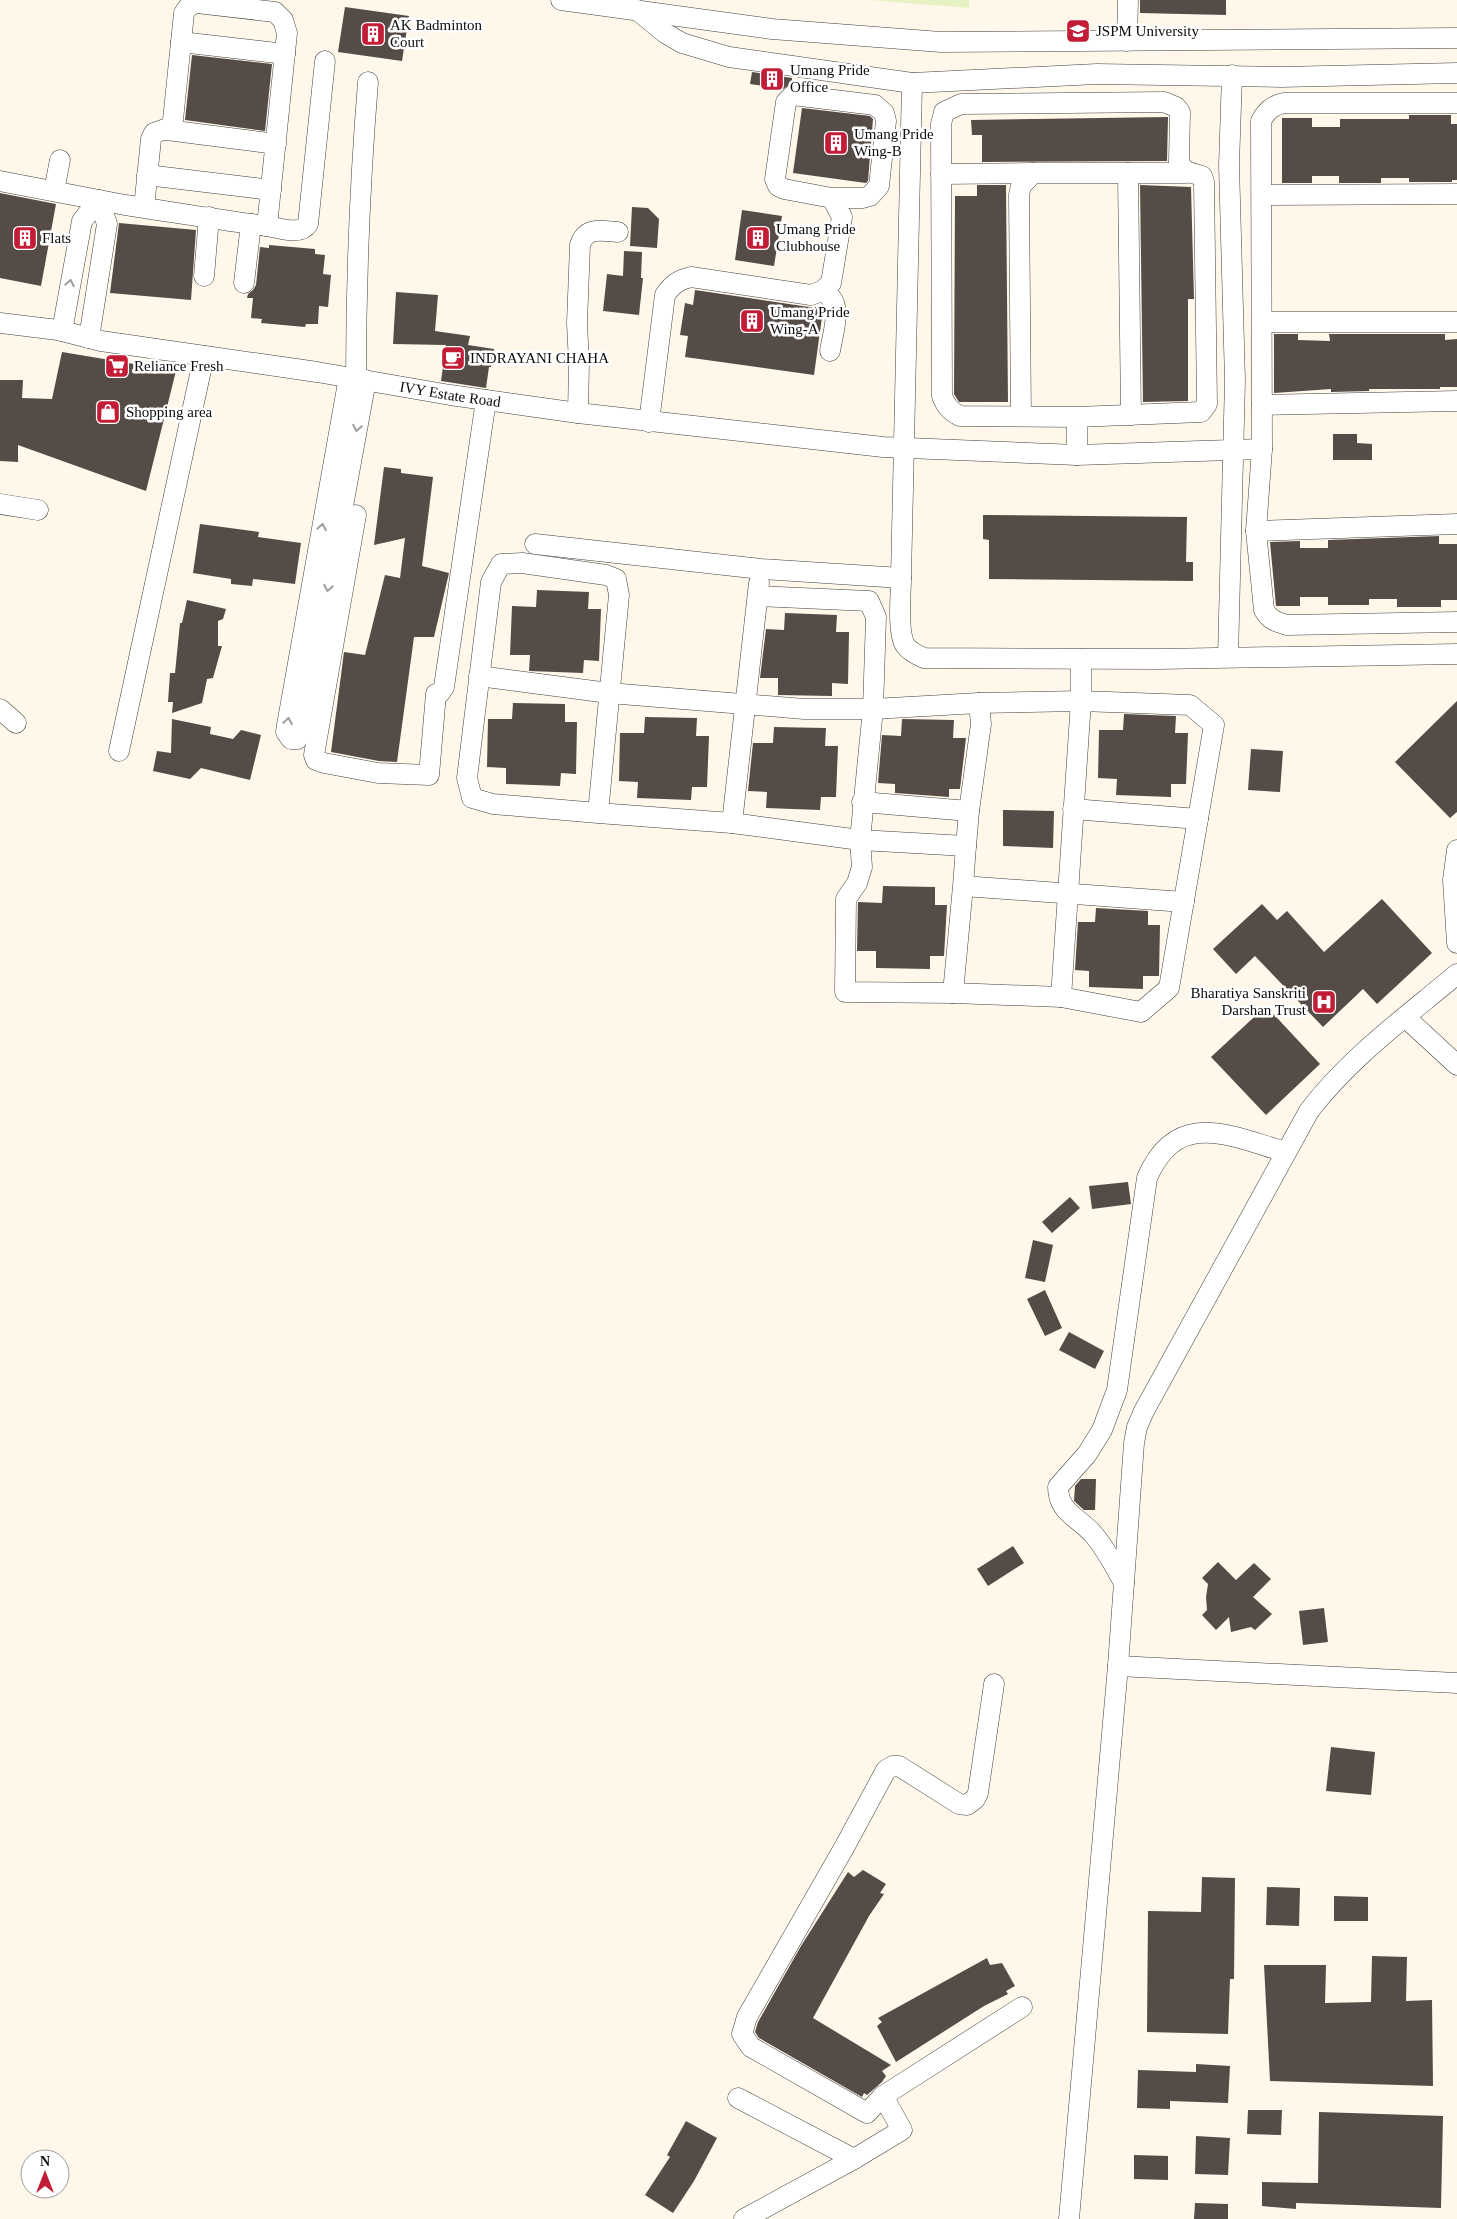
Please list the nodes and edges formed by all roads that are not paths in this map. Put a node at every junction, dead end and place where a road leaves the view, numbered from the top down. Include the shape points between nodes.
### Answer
1 (561, 0) edge
2 (1128, 0) edge
3 (638, 10) junction
4 (1457, 38) edge
5 (1127, 41) junction
6 (181, 42) junction
7 (285, 54) junction
8 (325, 61) dead end
9 (1457, 73) edge
10 (1232, 75) junction
11 (368, 82) dead end
12 (912, 83) junction
13 (1457, 104) edge
14 (167, 130) junction
15 (276, 144) junction
16 (60, 160) dead end
17 (1034, 173) junction
18 (1128, 173) junction
19 (1187, 173) junction
20 (147, 174) junction
21 (941, 174) junction
22 (0, 181) edge
23 (271, 190) junction
24 (54, 191) junction
25 (1457, 194) edge
26 (1262, 195) junction
27 (832, 198) junction
28 (99, 200) junction
29 (144, 208) junction
30 (209, 217) junction
31 (259, 225) junction
32 (618, 232) dead end
33 (1262, 256) junction
34 (1232, 258) junction
35 (204, 276) dead end
36 (244, 283) dead end
37 (822, 292) junction
38 (1263, 322) junction
39 (1457, 322) edge
40 (0, 323) edge
41 (62, 331) junction
42 (89, 338) junction
43 (830, 352) dead end
44 (204, 356) junction
45 (357, 379) junction
46 (486, 400) junction
47 (1457, 401) edge
48 (1262, 404) junction
49 (578, 413) junction
50 (1131, 415) junction
51 (1021, 416) junction
52 (1077, 417) junction
53 (649, 422) junction
54 (903, 449) junction
55 (1262, 449) junction
56 (1234, 450) junction
57 (1077, 455) junction
58 (0, 504) edge
59 (38, 510) dead end
60 (356, 515) dead end
61 (1457, 524) edge
62 (1256, 531) junction
63 (535, 544) dead end
64 (331, 564) junction
65 (761, 568) junction
66 (901, 578) junction
67 (758, 596) junction
68 (1457, 622) edge
69 (1457, 654) edge
70 (1228, 657) junction
71 (1081, 659) junction
72 (479, 676) junction
73 (609, 693) junction
74 (1081, 701) junction
75 (979, 703) junction
76 (746, 706) junction
77 (0, 709) edge
78 (873, 709) junction
79 (16, 723) dead end
80 (118, 751) dead end
81 (862, 802) junction
82 (1074, 809) junction
83 (969, 811) junction
84 (598, 813) junction
85 (1198, 819) junction
86 (732, 823) junction
87 (860, 840) junction
88 (966, 846) junction
89 (1457, 850) edge
90 (962, 886) junction
91 (1067, 893) junction
92 (1184, 902) junction
93 (1457, 943) edge
94 (1457, 974) edge
95 (953, 993) junction
96 (1061, 997) junction
97 (1405, 1017) junction
98 (1457, 1065) edge
99 (1286, 1152) junction
100 (1118, 1390) junction
101 (1137, 1427) junction
102 (1124, 1582) junction
103 (1118, 1666) junction
104 (1457, 1683) edge
105 (994, 1684) dead end
106 (1022, 2007) dead end
107 (883, 2096) junction
108 (738, 2098) dead end
109 (854, 2159) junction
110 (744, 2219) edge
111 (1069, 2219) edge

1 - 3 street
2 - 5 street
3 - 5 street via 772,29 873,38 941,42
3 - 12 street via 682,43 729,57
4 - 5 street
6 - 7 street
6 - 7 street via 184,13 197,3 267,10 284,20 287,33
6 - 14 street via 173,120
7 - 15 street
8 - 31 street via 308,224 299,231
9 - 10 street
10 - 12 street via 1098,74
10 - 34 street via 1229,165
11 - 45 street via 356,303
12 - 54 street
13 - 26 street via 1273,106 1261,121
14 - 15 street
14 - 20 street via 154,133
15 - 23 street
16 - 24 street
17 - 18 street
17 - 21 street
17 - 51 street via 1021,186 1019,195
18 - 19 street
18 - 50 street
19 - 21 street via 1179,161 1180,112 1164,102 960,104 944,112
19 - 50 street via 1202,176 1204,182 1207,404 1201,412
20 - 23 street
20 - 29 street
21 - 51 street via 942,396 946,406 960,416
22 - 24 street
23 - 31 street
24 - 28 street
25 - 26 street
26 - 33 street
27 - 27 street via 778,186 775,179 786,102 793,95 875,105 884,113 886,121 879,186 870,196 863,198
27 - 37 street via 842,217 831,283
28 - 29 street
41 -> 28 street via 82,221
28 - 42 street via 107,224
29 - 30 street
30 - 31 street
30 - 35 street
31 - 36 street
32 - 49 street via 594,230 582,238 580,245
33 - 34 street
33 - 38 street
34 - 56 street
37 - 43 street via 831,297 836,306
37 - 53 street via 811,295 691,277 672,286 665,295
38 - 39 street
38 - 48 street
40 - 41 street, IVY Estate Road
41 - 42 street, IVY Estate Road
42 - 44 street, IVY Estate Road
44 - 45 street, IVY Estate Road
44 - 80 street
45 - 46 street, IVY Estate Road
45 - 64 street
46 - 49 street, IVY Estate Road
46 - 64 street via 444,687 436,694 429,775 378,773 316,760 314,748 336,624
47 - 48 street
48 - 55 street
49 - 53 street, IVY Estate Road
50 - 52 street
51 - 52 street
52 - 57 street
53 - 54 street, IVY Estate Road
54 - 57 street, IVY Estate Road
54 - 66 street
55 - 56 street, IVY Estate Road
55 - 62 street
56 - 57 street, IVY Estate Road
56 - 70 street
58 - 59 street
60 - 64 street
61 - 62 street
62 - 68 street via 1264,610 1276,622 1287,625
63 - 65 street
64 -> 64 street via 303,725 297,739 291,739 286,732 287,725
65 - 66 street
65 - 67 street
66 - 71 street via 901,634 905,645 924,658
67 - 76 street
67 - 78 street via 869,601 876,617
69 - 70 street
70 - 71 street
71 - 74 street
72 - 73 street
72 - 73 street via 491,582 501,564 522,563 616,579 619,596
72 - 84 street via 467,778 472,798 493,804
73 - 76 street
73 - 84 street
74 - 75 street
74 - 82 street
74 - 85 street via 1190,705 1214,725
75 - 78 street
75 - 83 street via 981,724
76 - 78 street
76 - 86 street
77 - 79 street
78 - 81 street
81 - 83 street
81 - 87 street
82 - 85 street
82 - 91 street
83 - 88 street
84 - 86 street
85 - 92 street
86 - 87 street
87 - 88 street
87 - 95 street via 862,867 857,883 846,899 845,992
88 - 90 street
89 - 93 street via 1453,880
90 - 91 street
90 - 95 street
91 - 92 street
91 - 96 street
92 - 96 street via 1169,988 1141,1012
94 - 97 street
95 - 96 street
97 - 98 street
97 - 99 street via 1361,1053 1326,1088
99 - 100 street via 1215,1132 1195,1132 1179,1138 1163,1150 1147,1178
99 - 101 street
100 - 101 street
100 - 102 street via 1102,1430 1087,1454 1063,1479 1058,1487 1058,1496 1067,1512 1093,1533
101 - 102 street
102 - 103 street
103 - 104 street
103 - 111 street
105 - 107 street via 975,1799 967,1805 958,1804 899,1766 886,1770 743,2026 742,2034 751,2047 867,2113
106 - 107 street
107 - 109 street via 902,2130
108 - 109 street
109 - 110 street

